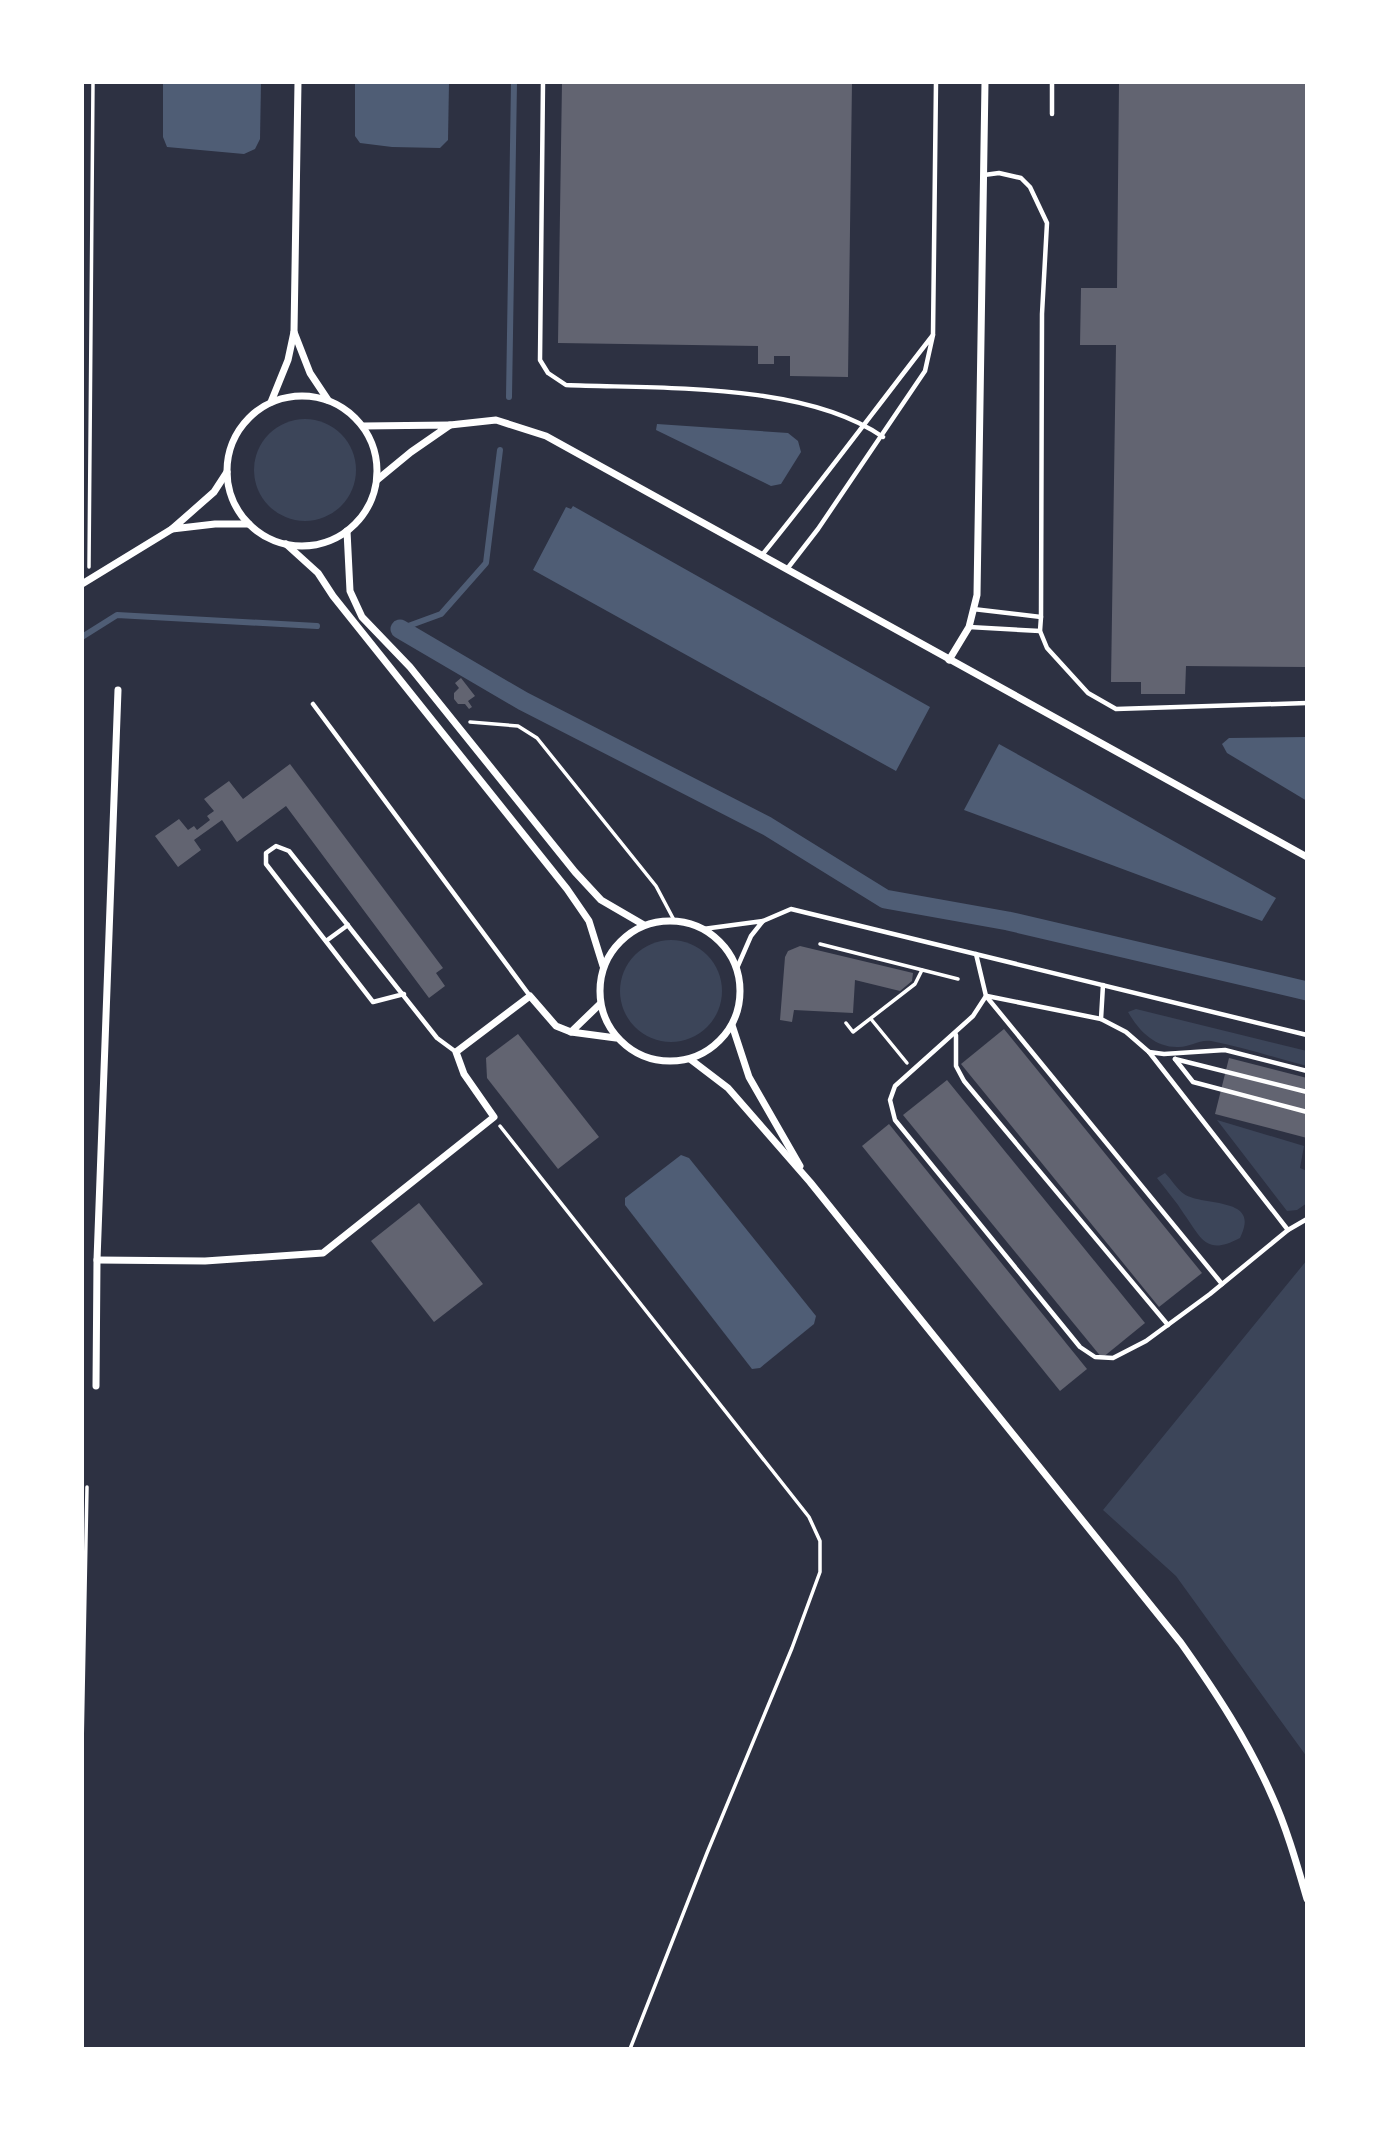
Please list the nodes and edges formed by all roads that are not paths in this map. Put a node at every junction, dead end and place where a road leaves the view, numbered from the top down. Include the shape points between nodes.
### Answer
1 (298, 82) edge
2 (543, 82) edge
3 (936, 82) edge
4 (985, 82) edge
5 (1052, 82) edge
6 (1052, 114) dead end
7 (983, 175) junction
8 (293, 332) junction
9 (933, 335) junction
10 (328, 400) junction
11 (271, 402) junction
12 (864, 424) junction
13 (450, 425) junction
14 (363, 426) junction
15 (883, 437) junction
16 (227, 472) junction
17 (377, 480) junction
18 (249, 524) junction
19 (172, 529) junction
20 (347, 531) junction
21 (286, 544) junction
22 (762, 555) junction
23 (787, 569) junction
24 (86, 582) edge
25 (973, 609) junction
26 (1041, 617) junction
27 (968, 627) junction
28 (1040, 631) junction
29 (949, 660) junction
30 (117, 690) dead end
31 (1307, 703) edge
32 (313, 704) dead end
33 (1307, 857) edge
34 (763, 921) junction
35 (348, 925) junction
36 (644, 925) junction
37 (703, 929) junction
38 (326, 941) junction
39 (976, 954) junction
40 (603, 965) junction
41 (737, 968) junction
42 (1103, 985) junction
43 (404, 995) junction
44 (530, 996) junction
45 (986, 996) junction
46 (600, 1004) junction
47 (1101, 1018) junction
48 (732, 1025) junction
49 (572, 1032) junction
50 (956, 1034) junction
51 (1307, 1035) edge
52 (616, 1038) junction
53 (456, 1052) junction
54 (1149, 1052) junction
55 (1174, 1056) junction
56 (690, 1059) junction
57 (1307, 1071) edge
58 (1307, 1092) edge
59 (1307, 1112) edge
60 (810, 1182) junction
61 (1307, 1219) edge
62 (1300, 1223) junction
63 (1307, 1224) edge
64 (1288, 1230) junction
65 (97, 1260) junction
66 (1222, 1284) junction
67 (1168, 1325) junction
68 (96, 1387) dead end
69 (1307, 1899) edge

1 - 8 street
2 - 12 lane via 540,360 548,373 566,385 777,397
3 - 9 lane
4 - 7 street
5 - 6 lane
7 - 25 street
7 - 26 lane via 1021,178 1047,223 1042,314
8 - 10 street via 310,373
8 - 11 street via 288,360
9 - 12 lane
9 - 15 lane via 925,371
10 - 11 street via 309,396
10 - 14 street
11 - 16 street via 239,430
12 - 15 lane
12 - 22 lane
13 - 14 street
13 - 17 street
13 - 22 street via 496,420 546,436
14 - 17 street via 377,461
15 - 23 lane
16 - 18 street via 237,508
16 - 19 street via 214,492
17 - 20 street via 362,517
18 - 19 street
18 - 21 street
19 - 24 street
20 - 21 street via 307,546
20 - 36 street via 350,591 362,617 410,667 575,872 601,900
21 - 40 street via 318,573 567,889 589,921
22 - 23 street
23 - 29 street
25 - 26 lane
25 - 27 street
26 - 28 lane
27 - 28 lane
27 - 29 street
28 - 31 lane via 1047,648 1088,693 1116,709
29 - 33 street
30 - 65 street
32 - 44 lane
34 - 37 lane
34 - 39 lane via 791,909
34 - 41 lane
35 - 38 lane
35 - 38 lane via 289,851 276,846 266,853 266,864
35 - 43 lane
36 - 37 street via 674,920
36 - 40 street via 620,941
37 - 41 street via 718,939
38 - 43 lane via 373,1002
39 - 42 lane
39 - 45 lane
40 - 46 street
41 - 48 street via 740,997
42 - 47 lane
42 - 51 lane
43 - 53 lane via 437,1038
44 - 49 street via 556,1026
44 - 53 street
45 - 47 lane
45 - 50 lane
45 - 66 lane
46 - 49 street
46 - 52 street
47 - 54 lane
48 - 56 street via 721,1040
48 - 60 street via 749,1077
49 - 52 street
50 - 67 lane via 956,1066 964,1081
50 - 67 lane via 895,1086 890,1100 895,1120 1080,1347 1095,1357 1113,1358
52 - 56 street via 650,1059
53 - 65 street via 464,1074 494,1117 323,1252 205,1261
54 - 55 lane
54 - 64 lane
55 - 57 lane via 1225,1050
55 - 58 lane
55 - 59 lane via 1192,1082
56 - 60 street via 728,1088
60 - 69 street via 1217,1694 1273,1797
61 - 62 lane
62 - 63 lane
62 - 64 lane
64 - 66 lane
65 - 68 street
66 - 67 lane

